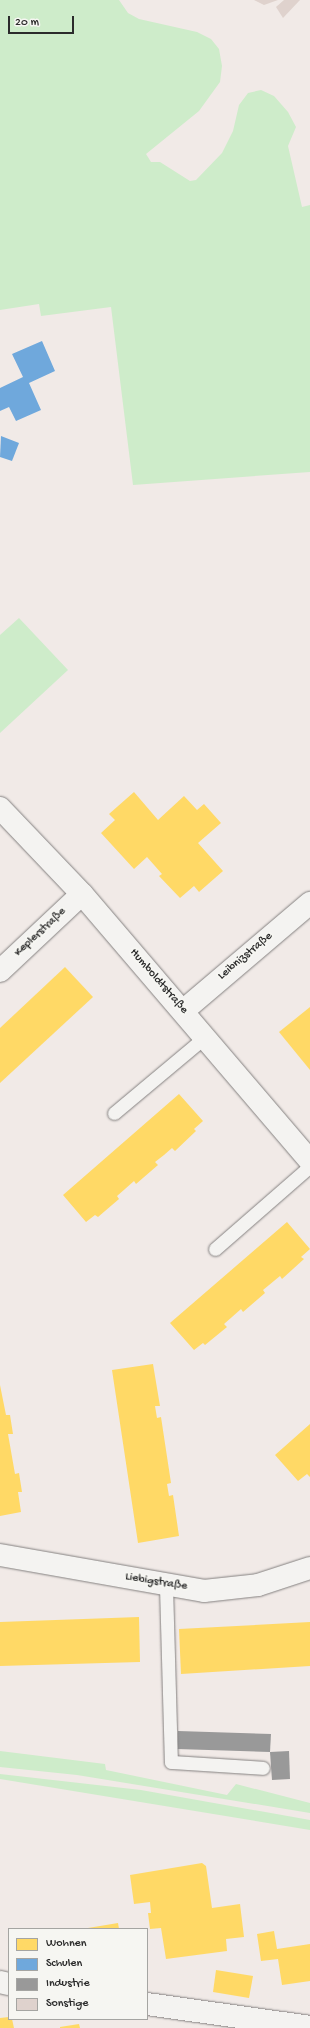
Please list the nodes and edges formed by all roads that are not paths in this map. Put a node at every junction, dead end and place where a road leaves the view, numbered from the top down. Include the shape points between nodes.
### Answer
1 (0, 808) edge
2 (82, 894) junction
3 (310, 904) edge
4 (0, 971) edge
5 (183, 1011) junction
6 (205, 1037) junction
7 (114, 1113) dead end
8 (310, 1161) edge
9 (310, 1166) edge
10 (215, 1249) dead end
11 (0, 1555) edge
12 (310, 1568) edge
13 (166, 1586) junction
14 (263, 1768) dead end
15 (148, 2004) edge
16 (275, 2025) edge
17 (310, 2027) edge

1 - 2 street, Humboldtstraße
2 - 4 street, Keplerstraße
2 - 5 street, Humboldtstraße
3 - 5 street, Leibnizstraße
5 - 6 street, Humboldtstraße
6 - 7 lane
6 - 8 street, Humboldtstraße
9 - 10 lane
11 - 13 street, Liebigstraße
12 - 13 street, Liebigstraße via 258,1585 204,1591
13 - 14 lane via 171,1762
15 - 16 street
16 - 17 street

